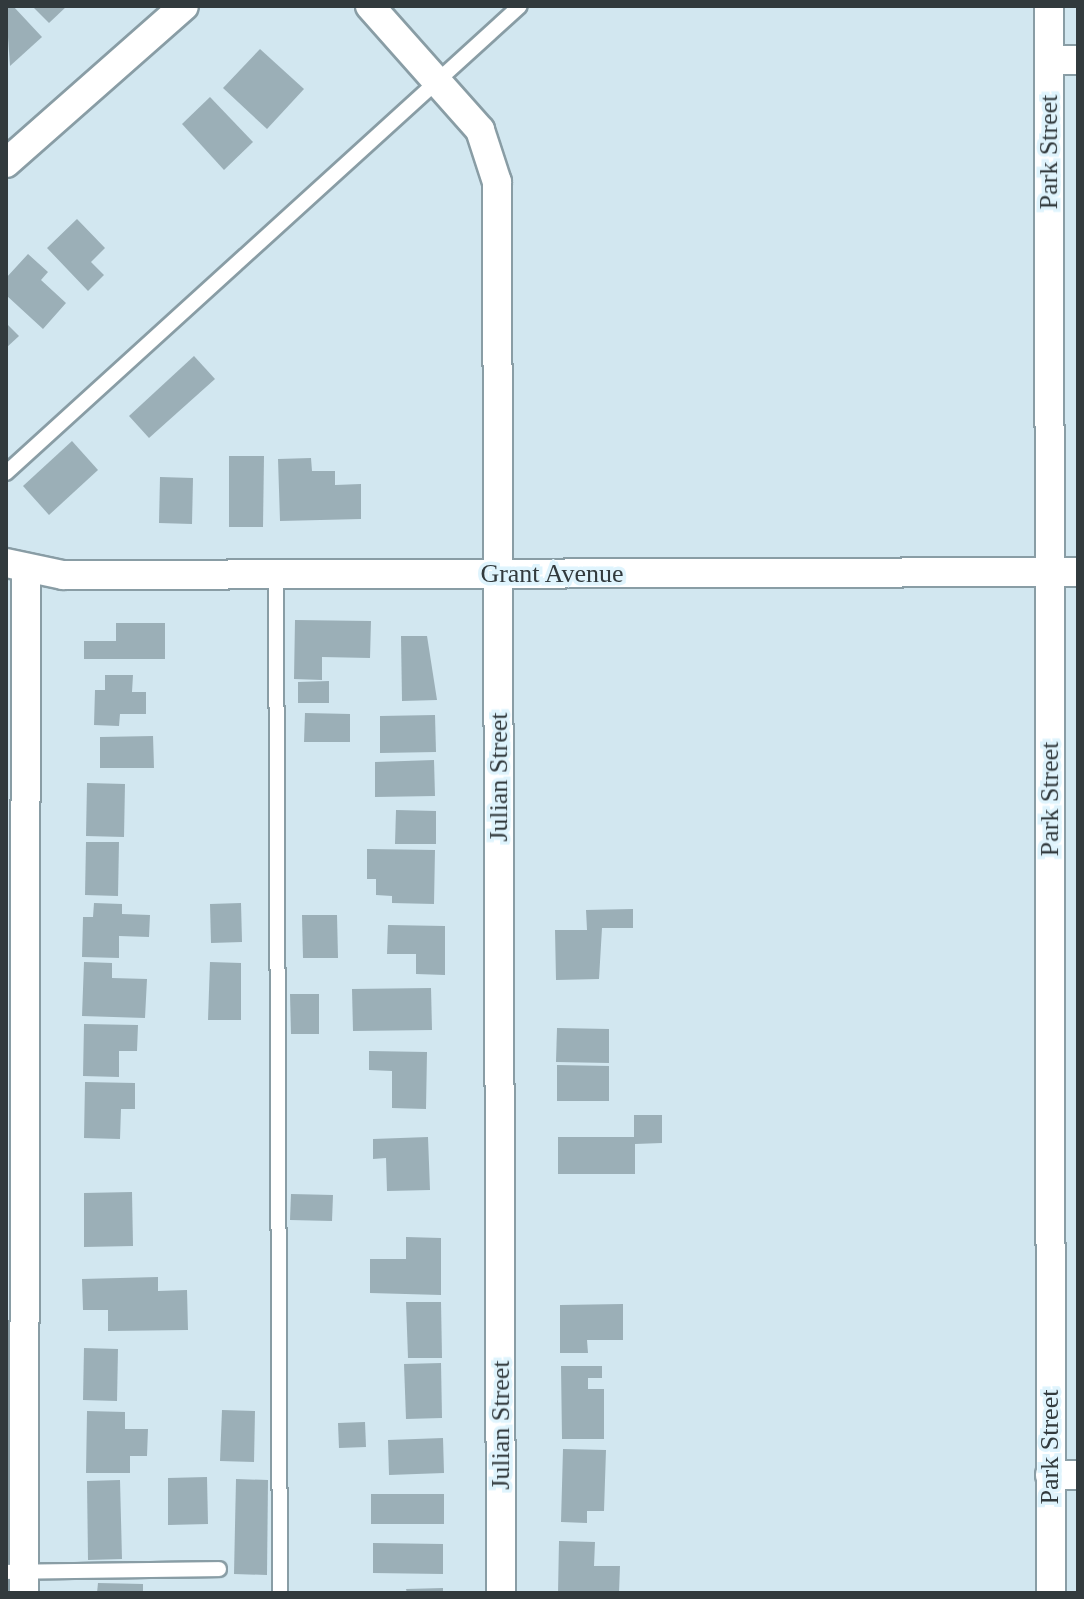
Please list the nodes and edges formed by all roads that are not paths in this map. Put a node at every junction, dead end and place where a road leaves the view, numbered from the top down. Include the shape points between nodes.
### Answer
1 (184, 6) edge
2 (370, 6) edge
3 (520, 6) edge
4 (1049, 6) edge
5 (1050, 60) junction
6 (1078, 60) edge
7 (439, 81) junction
8 (6, 163) edge
9 (6, 473) edge
10 (16, 567) edge
11 (1078, 572) edge
12 (1048, 573) junction
13 (276, 574) junction
14 (498, 575) junction
15 (15, 1265) edge
16 (15, 1462) edge
17 (1064, 1475) edge
18 (219, 1569) dead end
19 (18, 1579) edge
20 (280, 1593) edge
21 (501, 1593) edge
22 (1051, 1593) edge

1 - 8 street
2 - 7 street, Julian Street
3 - 7 lane
4 - 5 street, Park Street
5 - 6 street
5 - 12 street, Park Street
7 - 9 lane
7 - 14 street, Julian Street via 480,130 497,182
10 - 13 street, Grant Avenue
10 - 15 street
11 - 12 street, Grant Avenue
12 - 14 street, Grant Avenue
12 - 17 street, Park Street
13 - 14 street, Grant Avenue
13 - 20 lane
14 - 21 street, Julian Street
15 - 16 street
16 - 19 street
17 - 22 street, Park Street
18 - 19 lane

